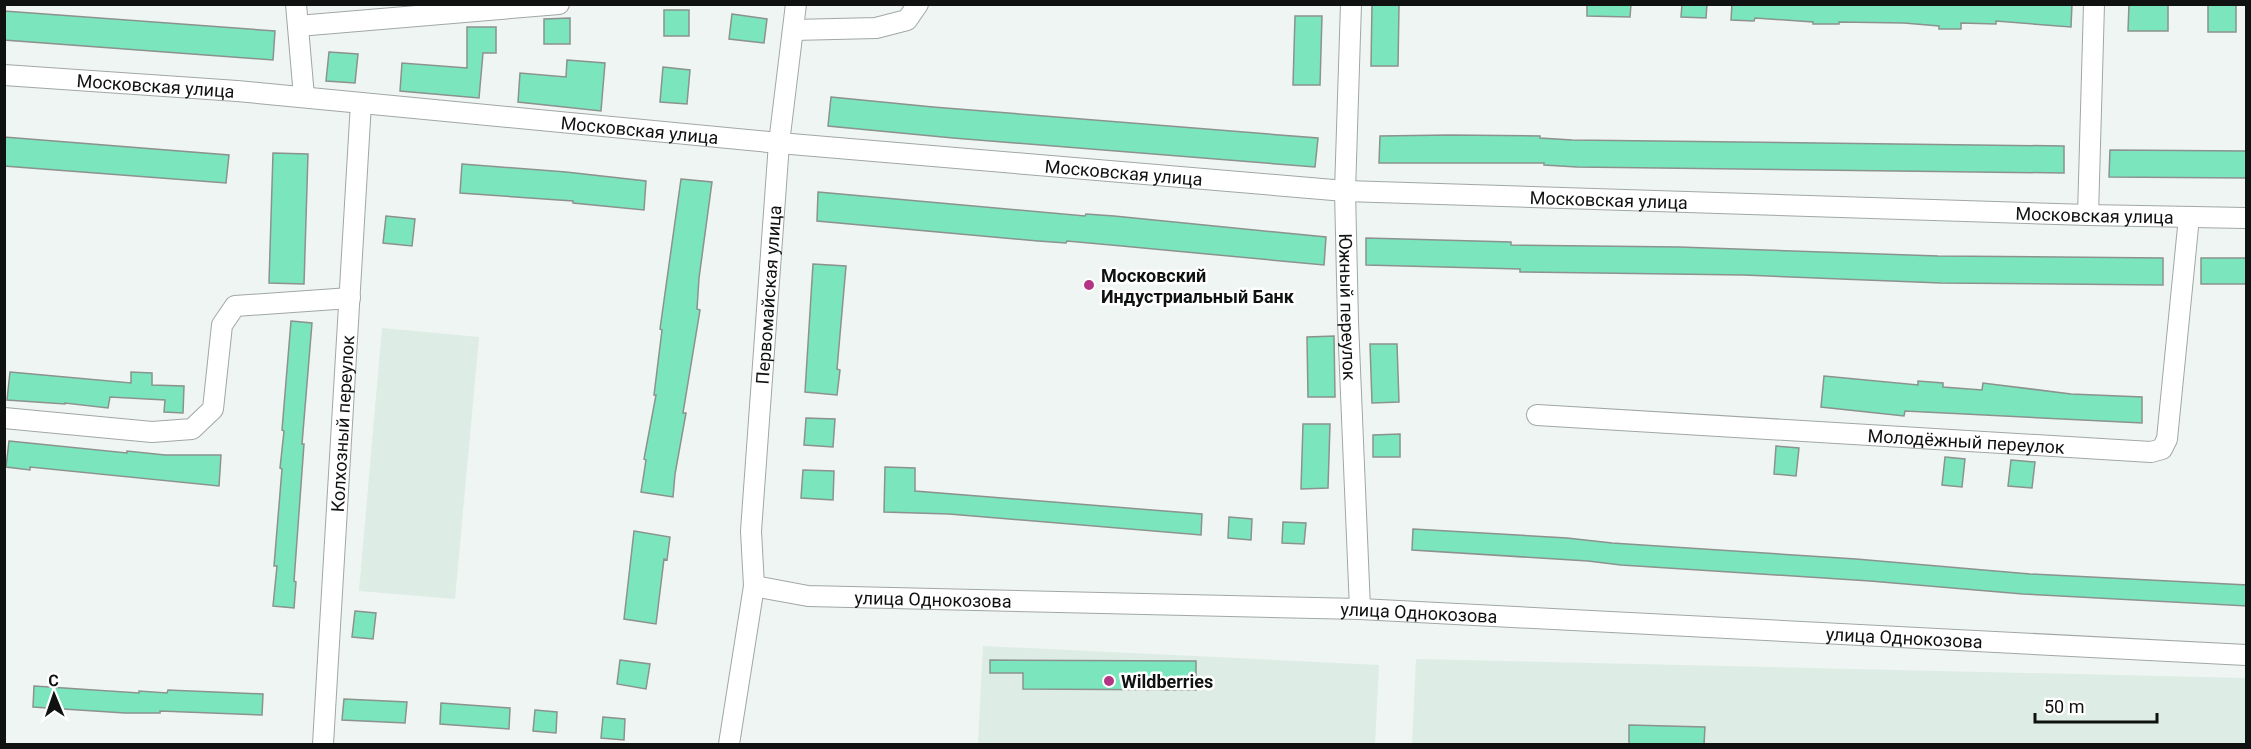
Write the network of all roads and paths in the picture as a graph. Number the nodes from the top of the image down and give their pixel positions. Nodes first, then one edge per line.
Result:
1 (296, 4) edge
2 (559, 4) edge
3 (796, 4) edge
4 (918, 4) edge
5 (1351, 4) edge
6 (2094, 4) edge
7 (298, 26) junction
8 (793, 30) junction
9 (4, 75) edge
10 (304, 97) junction
11 (362, 103) junction
12 (779, 143) junction
13 (1345, 191) junction
14 (2088, 215) junction
15 (2189, 217) junction
16 (2247, 218) edge
17 (350, 298) junction
18 (1537, 415) dead end
19 (4, 418) edge
20 (754, 586) junction
21 (1360, 609) junction
22 (2247, 655) edge
23 (323, 744) edge
24 (729, 744) edge

1 - 7 street
2 - 7 street
3 - 8 street, Первомайская улица
4 - 8 street
5 - 13 street, Южный переулок
6 - 14 street
7 - 10 street
8 - 12 street, Первомайская улица
9 - 10 street, Московская улица
10 - 11 street, Московская улица
11 - 12 street, Московская улица
11 - 17 street, Колхозный переулок
12 - 13 street, Московская улица
12 - 20 street, Первомайская улица
13 - 14 street, Московская улица
13 - 21 street, Южный переулок
14 - 15 street, Московская улица
15 - 16 street, Московская улица
15 - 18 street, Молодёжный переулок
17 - 19 street
17 - 23 street, Колхозный переулок
20 - 21 street, улица Однокозова
20 - 24 street
21 - 22 street, улица Однокозова

